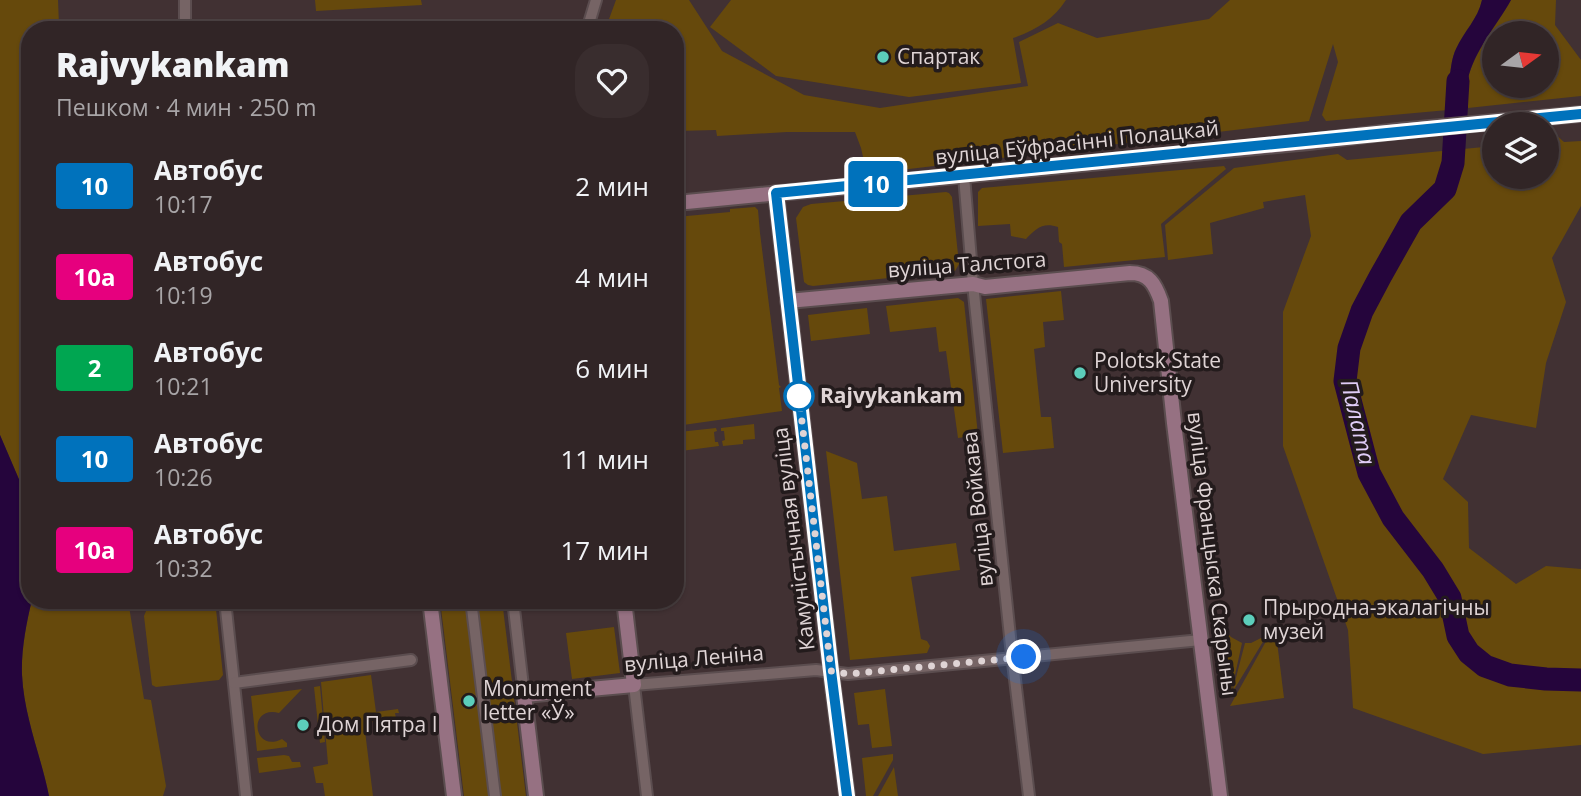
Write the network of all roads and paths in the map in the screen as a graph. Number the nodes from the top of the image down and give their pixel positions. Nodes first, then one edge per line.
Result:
1 (185, 0) edge
2 (596, 0) edge
3 (186, 21) edge
4 (590, 21) edge
5 (1581, 114) edge
6 (964, 176) junction
7 (776, 193) junction
8 (684, 202) edge
9 (1149, 277) joint
10 (973, 285) junction
11 (788, 302) junction
12 (226, 609) edge
13 (431, 609) edge
14 (472, 609) edge
15 (514, 609) edge
16 (625, 609) edge
17 (1201, 640) junction
18 (1013, 657) junction
19 (411, 660) dead end
20 (831, 671) junction
21 (234, 683) junction
22 (634, 685) junction
23 (524, 695) junction
24 (246, 796) edge
25 (454, 796) edge
26 (495, 796) edge
27 (536, 796) edge
28 (647, 796) edge
29 (847, 796) edge
30 (1030, 796) edge
31 (1220, 796) edge

1 - 3 street
2 - 4 street
5 - 6 street, вуліца Еўфрасінні Полацкай
6 - 7 street, вуліца Еўфрасінні Полацкай
6 - 10 street, вуліца Войкава
7 - 8 street, вуліца Еўфрасінні Полацкай
7 - 11 street, Камуністычная вуліца
9 - 10 street, вуліца Талстога
9 - 17 street, вуліца Францыска Скарыны
10 - 11 street, вуліца Талстога
10 - 18 street, вуліца Войкава
11 - 20 street, Камуністычная вуліца
12 - 21 street
13 - 25 street
14 - 26 street
15 - 23 street
16 - 22 street
17 - 18 street, вуліца Леніна
17 - 31 street, вуліца Францыска Скарыны
18 - 20 street, вуліца Леніна
18 - 30 street, вуліца Войкава
19 - 21 street
20 - 22 street, вуліца Леніна
20 - 29 street, Камуністычная вуліца
21 - 24 street
22 - 23 street, вуліца Леніна
22 - 28 street
23 - 27 street

